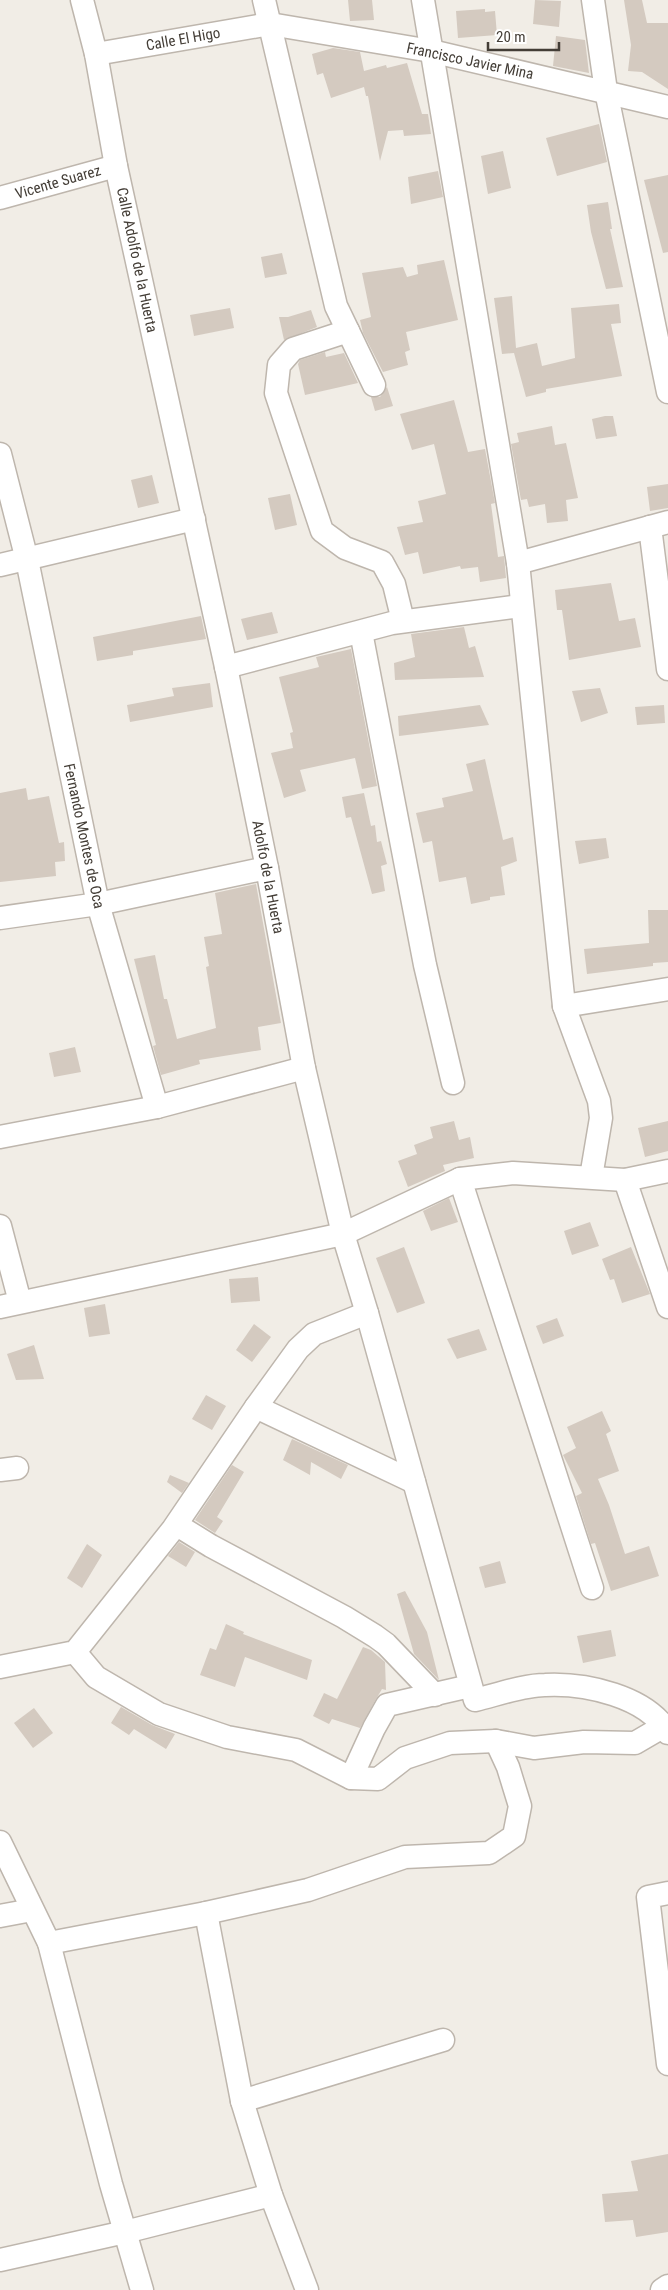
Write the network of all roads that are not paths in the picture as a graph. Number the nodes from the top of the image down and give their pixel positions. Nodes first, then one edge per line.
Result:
1 (82, 0) edge
2 (264, 0) edge
3 (423, 0) edge
4 (593, 0) edge
5 (270, 24) junction
6 (431, 51) junction
7 (96, 54) junction
8 (606, 91) junction
9 (668, 107) edge
10 (116, 166) junction
11 (0, 198) edge
12 (348, 331) junction
13 (374, 385) dead end
14 (668, 392) edge
15 (0, 454) edge
16 (194, 519) junction
17 (659, 524) edge
18 (27, 560) junction
19 (518, 563) junction
20 (0, 565) edge
21 (521, 606) junction
22 (403, 621) junction
23 (361, 632) junction
24 (226, 667) junction
25 (668, 669) edge
26 (267, 868) junction
27 (98, 904) junction
28 (0, 918) edge
29 (666, 994) edge
30 (564, 1006) junction
31 (304, 1068) junction
32 (453, 1083) dead end
33 (157, 1107) junction
34 (0, 1137) edge
35 (668, 1171) edge
36 (591, 1178) junction
37 (460, 1179) junction
38 (625, 1180) junction
39 (0, 1226) edge
40 (342, 1234) junction
41 (10, 1304) edge
42 (668, 1308) edge
43 (367, 1313) junction
44 (256, 1407) junction
45 (414, 1482) junction
46 (177, 1525) junction
47 (592, 1588) dead end
48 (75, 1652) junction
49 (0, 1667) edge
50 (470, 1686) junction
51 (435, 1695) junction
52 (666, 1730) edge
53 (496, 1741) junction
54 (351, 1778) junction
55 (0, 1842) edge
56 (668, 1893) edge
57 (32, 1910) junction
58 (206, 1913) junction
59 (0, 1916) edge
60 (49, 1943) junction
61 (443, 2040) dead end
62 (668, 2064) edge
63 (242, 2101) junction
64 (271, 2195) junction
65 (125, 2232) junction
66 (0, 2260) edge
67 (668, 2286) edge
68 (142, 2290) edge
69 (307, 2290) edge
70 (662, 2290) edge

1 - 7 street, Calle Adolfo de la Huerta
2 - 5 street
3 - 6 street
4 - 8 street
5 - 6 street, Francisco Javier Mina
5 - 7 street, Calle El Higo
5 - 12 street
6 - 8 street, Francisco Javier Mina
6 - 19 street
7 - 10 street, Calle Adolfo de la Huerta
8 - 9 street, Francisco Javier Mina
8 - 14 street
10 - 11 street, Vicente Suarez
10 - 16 street, Calle Adolfo de la Huerta
12 - 13 street
12 - 22 street
15 - 18 street, Fernando Montes de Oca
16 - 18 street
16 - 24 street, Adolfo de la Huerta
17 - 19 street
17 - 25 street
18 - 20 street
18 - 27 street, Fernando Montes de Oca
19 - 21 street
21 - 22 street
21 - 30 street
22 - 23 street
23 - 24 street
23 - 32 street
24 - 26 street, Adolfo de la Huerta
26 - 27 street
26 - 31 street, Adolfo de la Huerta
27 - 28 street
27 - 33 street, Fernando Montes de Oca
29 - 30 street
30 - 36 street
31 - 33 street
31 - 40 street, Adolfo de la Huerta
33 - 34 street
35 - 38 street
36 - 37 street
36 - 38 street
37 - 40 street
37 - 47 street
38 - 42 street
39 - 41 street
40 - 41 street
40 - 43 street, Adolfo de la Huerta
43 - 44 street
43 - 45 street, Adolfo de la Huerta
44 - 45 street
44 - 46 street
45 - 50 street, Adolfo de la Huerta
46 - 48 street
46 - 51 street
48 - 49 street
48 - 54 street
50 - 51 street
50 - 52 street
51 - 54 street
52 - 53 street
53 - 54 street
53 - 58 street
55 - 57 street
56 - 62 street
57 - 59 street
57 - 60 street
58 - 60 street
58 - 63 street
60 - 65 street
61 - 63 street
63 - 64 street
64 - 65 street
64 - 69 street
65 - 66 street
65 - 68 street
67 - 70 street

